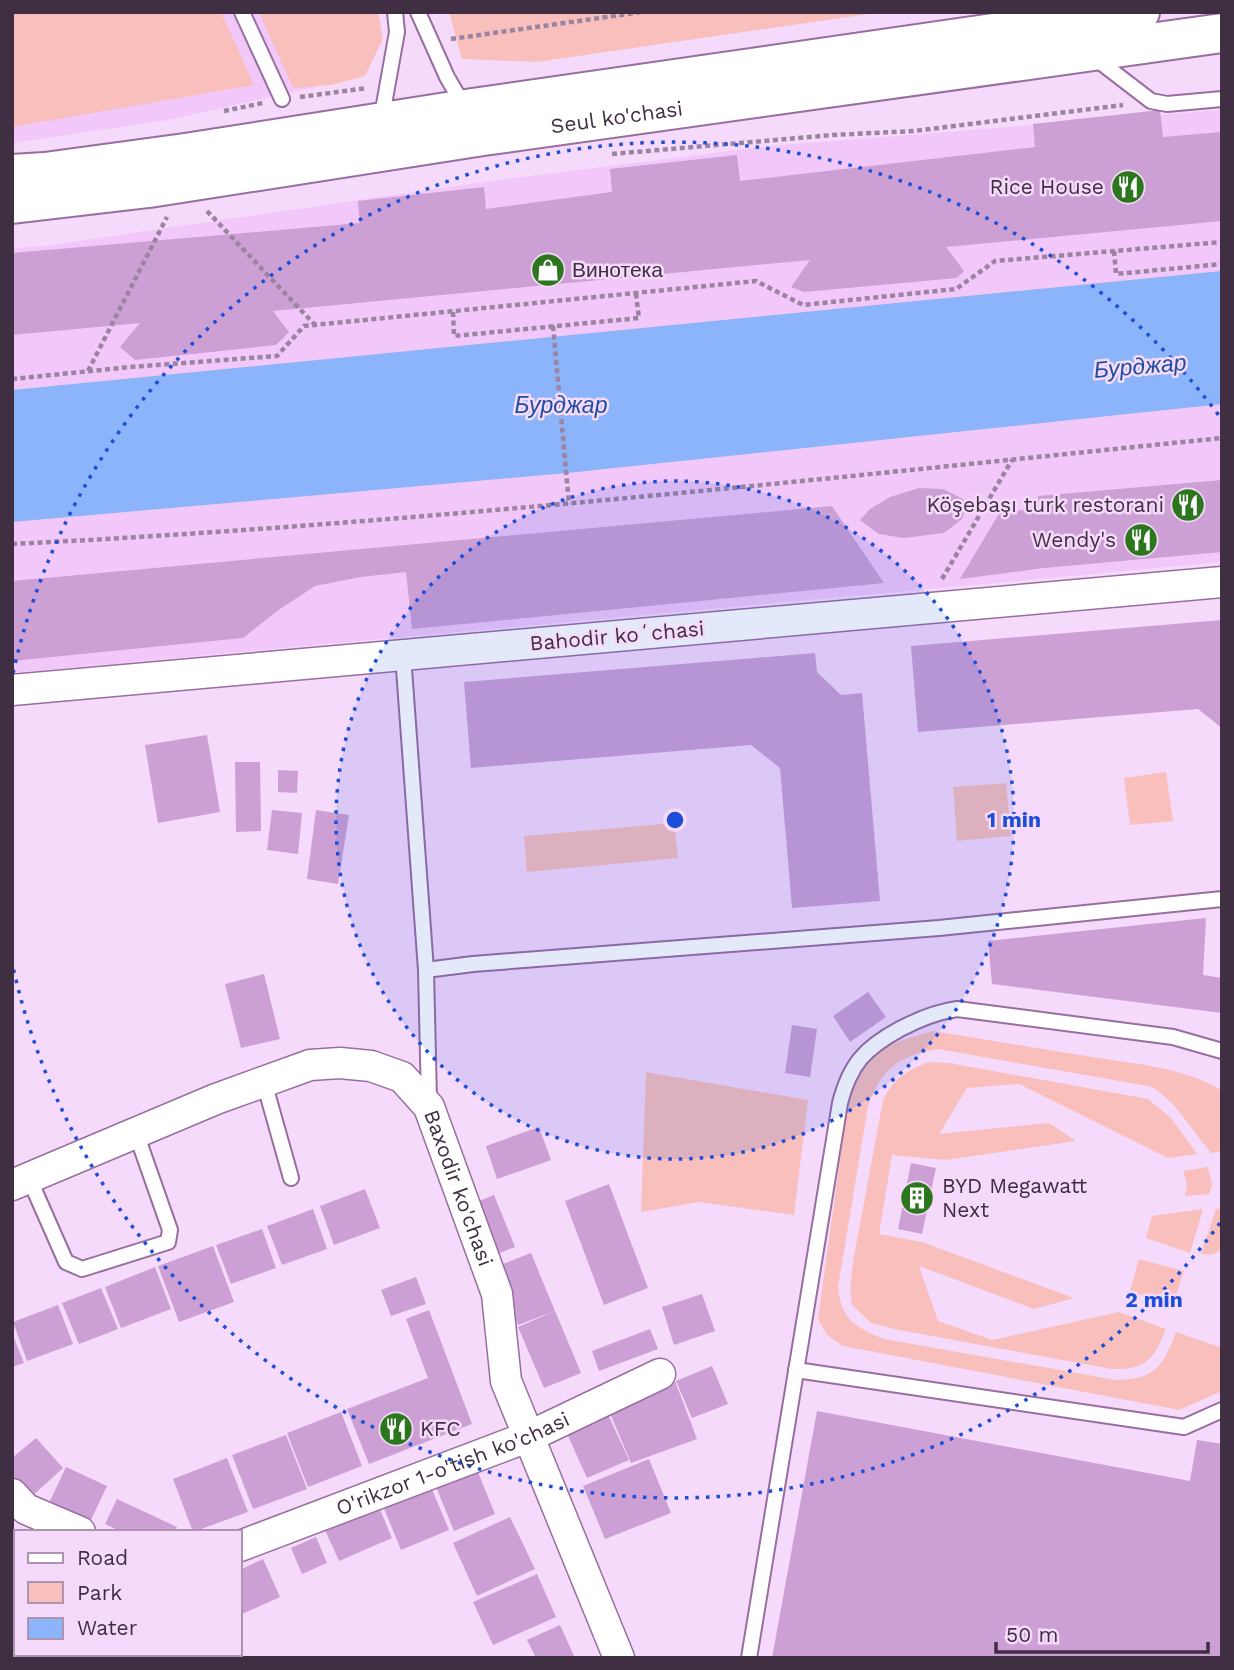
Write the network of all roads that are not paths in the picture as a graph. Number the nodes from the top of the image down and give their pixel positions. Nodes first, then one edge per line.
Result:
1 (242, 12) edge
2 (395, 12) edge
3 (418, 12) edge
4 (1140, 12) edge
5 (1222, 33) edge
6 (1088, 53) junction
7 (282, 99) dead end
8 (1222, 99) edge
9 (474, 122) junction
10 (377, 137) junction
11 (12, 174) edge
12 (12, 204) edge
13 (1222, 582) edge
14 (403, 655) junction
15 (12, 690) edge
16 (1222, 899) edge
17 (426, 970) junction
18 (1222, 1051) edge
19 (264, 1082) junction
20 (429, 1107) junction
21 (136, 1133) junction
22 (291, 1178) dead end
23 (21, 1181) edge
24 (796, 1370) junction
25 (660, 1374) dead end
26 (1222, 1410) edge
27 (530, 1436) junction
28 (12, 1494) edge
29 (75, 1530) edge
30 (242, 1545) edge
31 (618, 1658) edge
32 (748, 1658) edge

1 - 7 lane
2 - 10 lane
3 - 9 lane
4 - 9 main road, Seul ko'chasi
5 - 6 main road, Seul ko'chasi
6 - 8 lane
6 - 9 main road, Seul ko'chasi
9 - 10 main road, Seul ko'chasi
10 - 11 main road, Seul ko'chasi
10 - 12 main road, Seul ko'chasi
13 - 14 street, Bahodir koʻchasi
14 - 15 street, Bahodir koʻchasi
14 - 17 lane
16 - 17 lane
17 - 20 lane
18 - 24 lane
19 - 20 street, Baxodir ko'chasi
19 - 21 street, Baxodir ko'chasi
19 - 22 lane
20 - 27 street, Baxodir ko'chasi
21 - 23 street, Baxodir ko'chasi
21 - 23 lane
24 - 26 lane
24 - 32 lane
25 - 27 street, O'rikzor 1-o'tish ko'chasi
27 - 30 street, O'rikzor 1-o'tish ko'chasi
27 - 31 street, Baxodir ko'chasi
28 - 29 street

